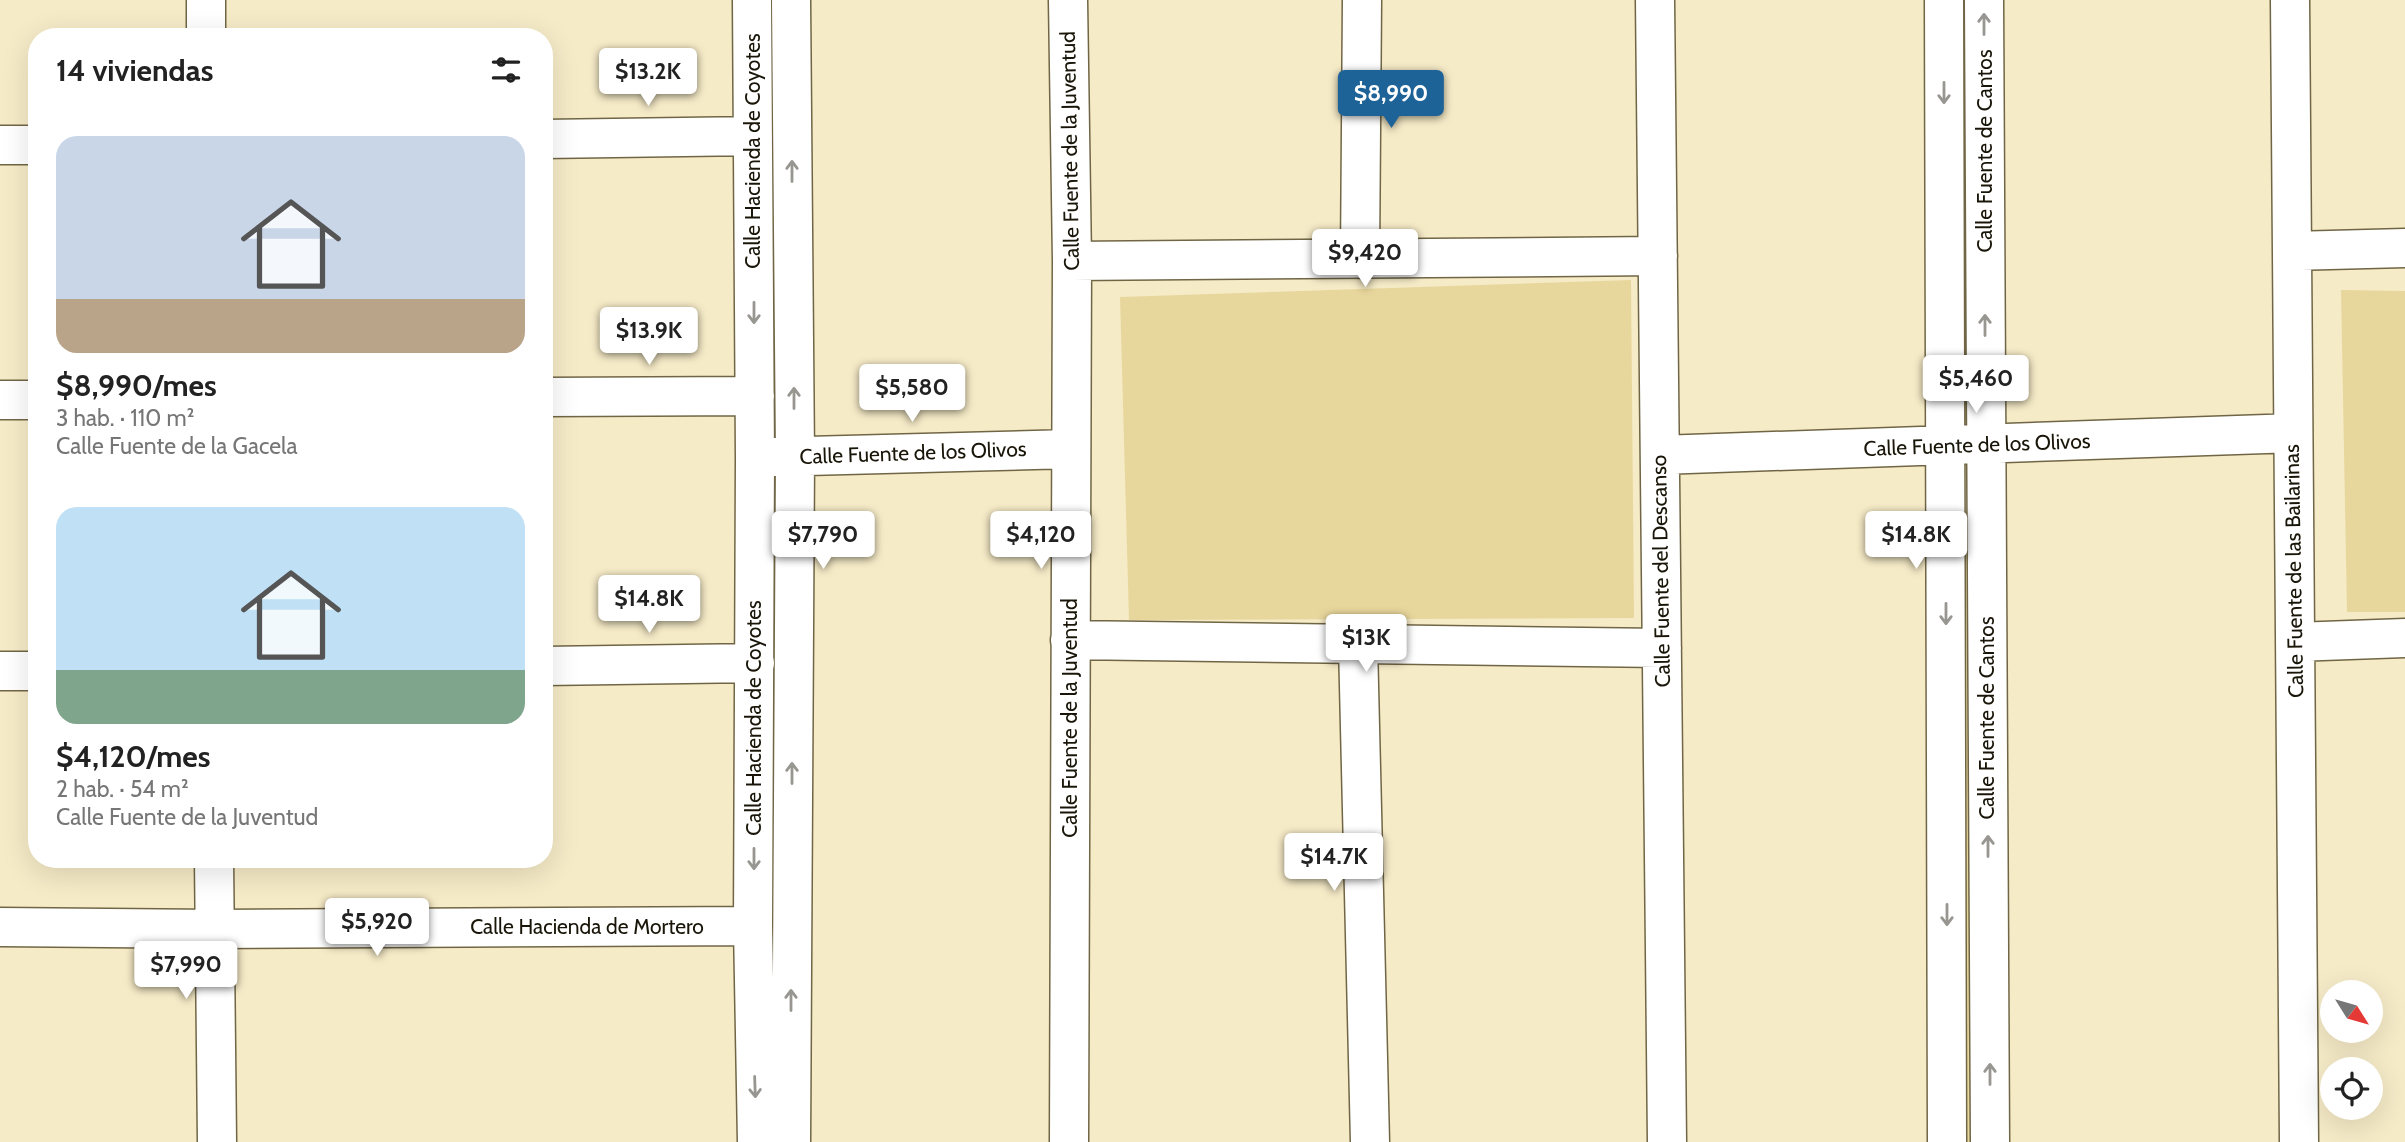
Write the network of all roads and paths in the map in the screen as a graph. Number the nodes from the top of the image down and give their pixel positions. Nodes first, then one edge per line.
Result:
1 (206, 0) edge
2 (752, 0) edge
3 (791, 0) edge
4 (1068, 0) edge
5 (1362, 0) edge
6 (1655, 0) edge
7 (1944, 0) edge
8 (1984, 0) edge
9 (2290, 0) edge
10 (206, 28) edge
11 (753, 136) junction
12 (553, 139) edge
13 (0, 145) edge
14 (28, 145) edge
15 (2405, 248) edge
16 (2292, 251) junction
17 (1658, 257) junction
18 (1360, 259) junction
19 (1072, 261) junction
20 (755, 396) junction
21 (553, 397) edge
22 (0, 400) edge
23 (28, 400) edge
24 (2293, 433) junction
25 (1985, 444) junction
26 (1946, 446) junction
27 (1071, 449) junction
28 (1660, 455) junction
29 (794, 457) junction
30 (755, 458) junction
31 (2405, 638) edge
32 (1070, 640) junction
33 (2295, 642) junction
34 (1358, 644) junction
35 (1661, 648) junction
36 (755, 663) junction
37 (553, 666) edge
38 (0, 671) edge
39 (28, 671) edge
40 (214, 868) edge
41 (753, 926) junction
42 (0, 927) edge
43 (215, 929) junction
44 (218, 1142) edge
45 (757, 1142) edge
46 (791, 1142) edge
47 (1069, 1142) edge
48 (1370, 1142) edge
49 (1667, 1142) edge
50 (1947, 1142) edge
51 (1990, 1142) edge
52 (2299, 1142) edge

1 - 10 street
2 - 11 street, Calle Hacienda de Coyotes
29 -> 3 street, Calle Hacienda de Coyotes
4 - 19 street, Calle Fuente de la Juventud
5 - 18 street
6 - 17 street, Calle Fuente del Descanso
7 -> 26 street, Calle Fuente de Cantos
25 -> 8 street, Calle Fuente de Cantos
9 - 16 street, Calle Fuente de las Bailarinas
11 - 12 street
11 -> 20 street, Calle Hacienda de Coyotes
13 - 14 street
15 - 16 street
16 - 24 street, Calle Fuente de las Bailarinas
17 - 18 street
17 - 28 street, Calle Fuente del Descanso
18 - 19 street
19 - 27 street, Calle Fuente de la Juventud
20 - 21 street
20 - 30 street, Calle Hacienda de Coyotes
22 - 23 street
24 - 25 street, Calle Fuente de los Olivos
24 - 33 street, Calle Fuente de las Bailarinas
25 - 26 street, Calle Fuente de los Olivos
51 -> 25 street, Calle Fuente de Cantos
26 - 28 street, Calle Fuente de los Olivos
26 -> 50 street, Calle Fuente de Cantos
27 - 29 street, Calle Fuente de los Olivos
27 - 32 street, Calle Fuente de la Juventud
28 - 35 street, Calle Fuente del Descanso
29 - 30 street, Calle Fuente de los Olivos
46 -> 29 street, Calle Hacienda de Coyotes
30 - 36 street, Calle Hacienda de Coyotes
31 - 33 street
32 - 34 street
32 - 47 street, Calle Fuente de la Juventud
33 - 52 street, Calle Fuente de las Bailarinas
34 - 35 street
34 - 48 street
35 - 49 street, Calle Fuente del Descanso
36 - 37 street
36 -> 41 street, Calle Hacienda de Coyotes
38 - 39 street
40 - 43 street
41 - 43 street, Calle Hacienda de Mortero
41 -> 45 street, Calle Hacienda de Coyotes
42 - 43 street, Calle Hacienda de Mortero
43 - 44 street

